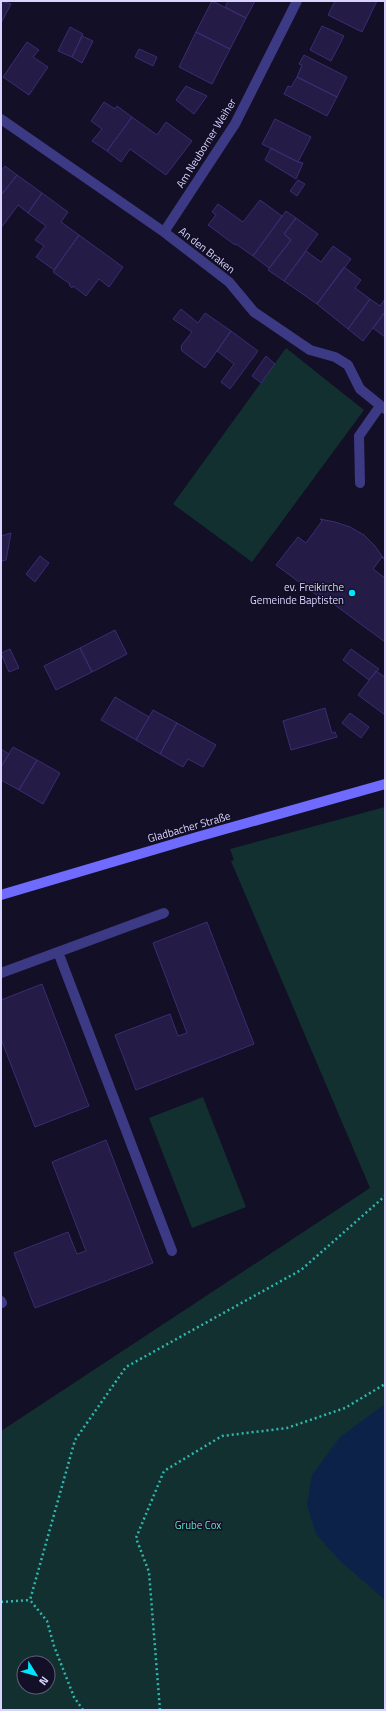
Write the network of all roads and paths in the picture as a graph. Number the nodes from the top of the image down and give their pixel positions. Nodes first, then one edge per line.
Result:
1 (297, 1) edge
2 (1, 119) edge
3 (164, 232) junction
4 (382, 407) edge
5 (360, 483) dead end
6 (385, 784) edge
7 (1, 895) edge
8 (164, 913) dead end
9 (58, 952) junction
10 (1, 973) edge
11 (385, 1196) edge
12 (172, 1251) dead end
13 (385, 1384) edge
14 (30, 1600) junction
15 (1, 1602) edge
16 (83, 1710) edge
17 (160, 1710) edge

1 - 3 street, Am Neuborner Weiher
2 - 3 street, An den Braken
3 - 4 street, An den Braken
4 - 5 street
6 - 7 main road, Gladbacher Straße
8 - 9 street
9 - 10 street
9 - 12 street
11 - 14 path
13 - 17 path
14 - 15 path
14 - 16 path

